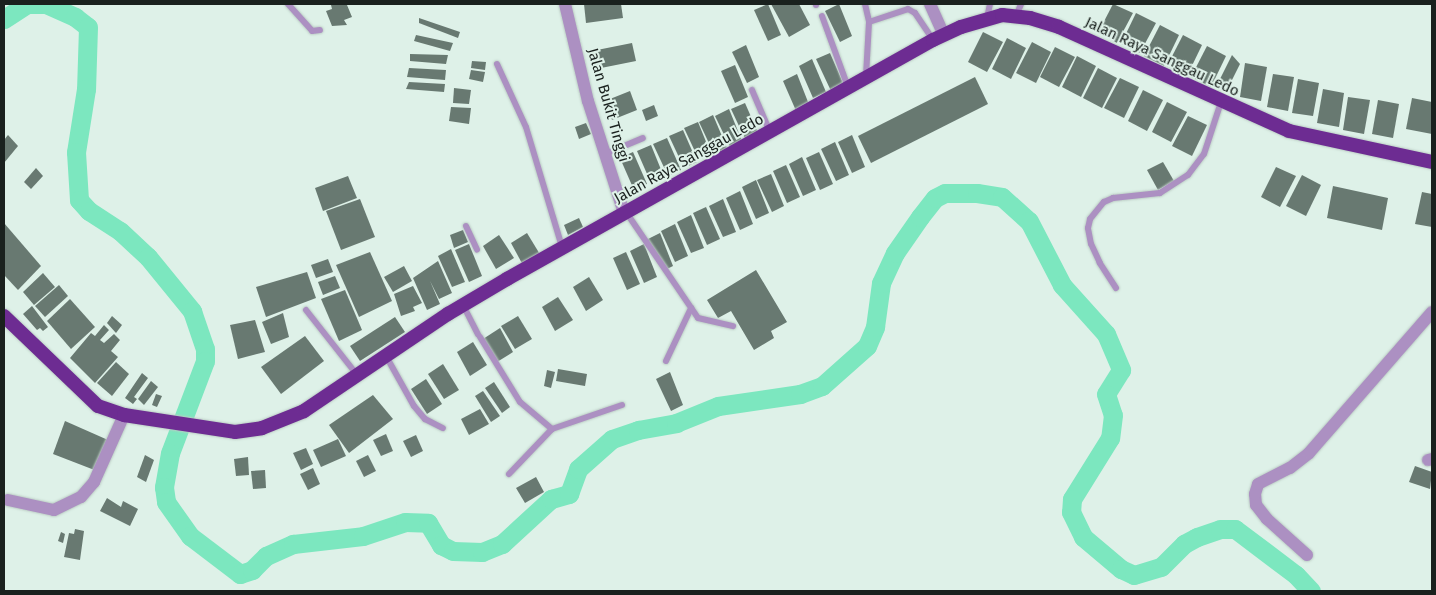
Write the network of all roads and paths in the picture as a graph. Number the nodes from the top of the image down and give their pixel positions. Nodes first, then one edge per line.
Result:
1 (288, 4) edge
2 (565, 4) edge
3 (865, 4) edge
4 (930, 4) edge
5 (990, 4) edge
6 (1018, 10) edge
7 (822, 16) dead end
8 (986, 18) junction
9 (869, 22) junction
10 (320, 30) dead end
11 (938, 37) junction
12 (497, 64) dead end
13 (866, 78) junction
14 (848, 88) junction
15 (752, 90) dead end
16 (1221, 102) junction
17 (770, 133) junction
18 (643, 138) dead end
19 (605, 154) junction
20 (1432, 162) edge
21 (625, 213) junction
22 (466, 226) dead end
23 (562, 248) junction
24 (476, 250) dead end
25 (1116, 288) dead end
26 (463, 305) junction
27 (691, 308) junction
28 (306, 310) dead end
29 (4, 316) edge
30 (1430, 320) edge
31 (733, 326) dead end
32 (386, 356) junction
33 (666, 361) dead end
34 (358, 376) junction
35 (622, 405) dead end
36 (124, 415) junction
37 (443, 428) dead end
38 (552, 429) junction
39 (509, 474) dead end
40 (8, 500) dead end
41 (1307, 555) dead end

1 - 10 lane
2 - 19 street, Jalan Bukit Tinggi
3 - 9 lane
4 - 11 street
5 - 8 lane
6 - 8 highway, Jalan Raya Sanggau Ledo
6 - 16 highway, Jalan Raya Sanggau Ledo
7 - 14 lane
8 - 11 highway, Jalan Raya Sanggau Ledo
9 - 11 lane
9 - 13 lane
11 - 13 highway, Jalan Raya Sanggau Ledo
12 - 23 lane
13 - 14 highway, Jalan Raya Sanggau Ledo
14 - 17 highway, Jalan Raya Sanggau Ledo
15 - 17 lane
16 - 20 highway, Jalan Raya Sanggau Ledo
16 - 25 lane
17 - 21 highway, Jalan Raya Sanggau Ledo
18 - 19 lane
19 - 21 street, Jalan Bukit Tinggi
21 - 23 highway, Jalan Raya Sanggau Ledo
21 - 27 lane
22 - 24 lane
23 - 26 highway, Jalan Raya Sanggau Ledo
26 - 32 highway, Jalan Raya Sanggau Ledo
26 - 38 lane
27 - 31 lane
27 - 33 lane
28 - 34 lane
29 - 36 highway, Jalan Raya Sanggau Ledo
30 - 41 street
32 - 34 highway, Jalan Raya Sanggau Ledo
32 - 37 lane
34 - 36 highway, Jalan Raya Sanggau Ledo
35 - 38 lane
36 - 40 street
38 - 39 lane

